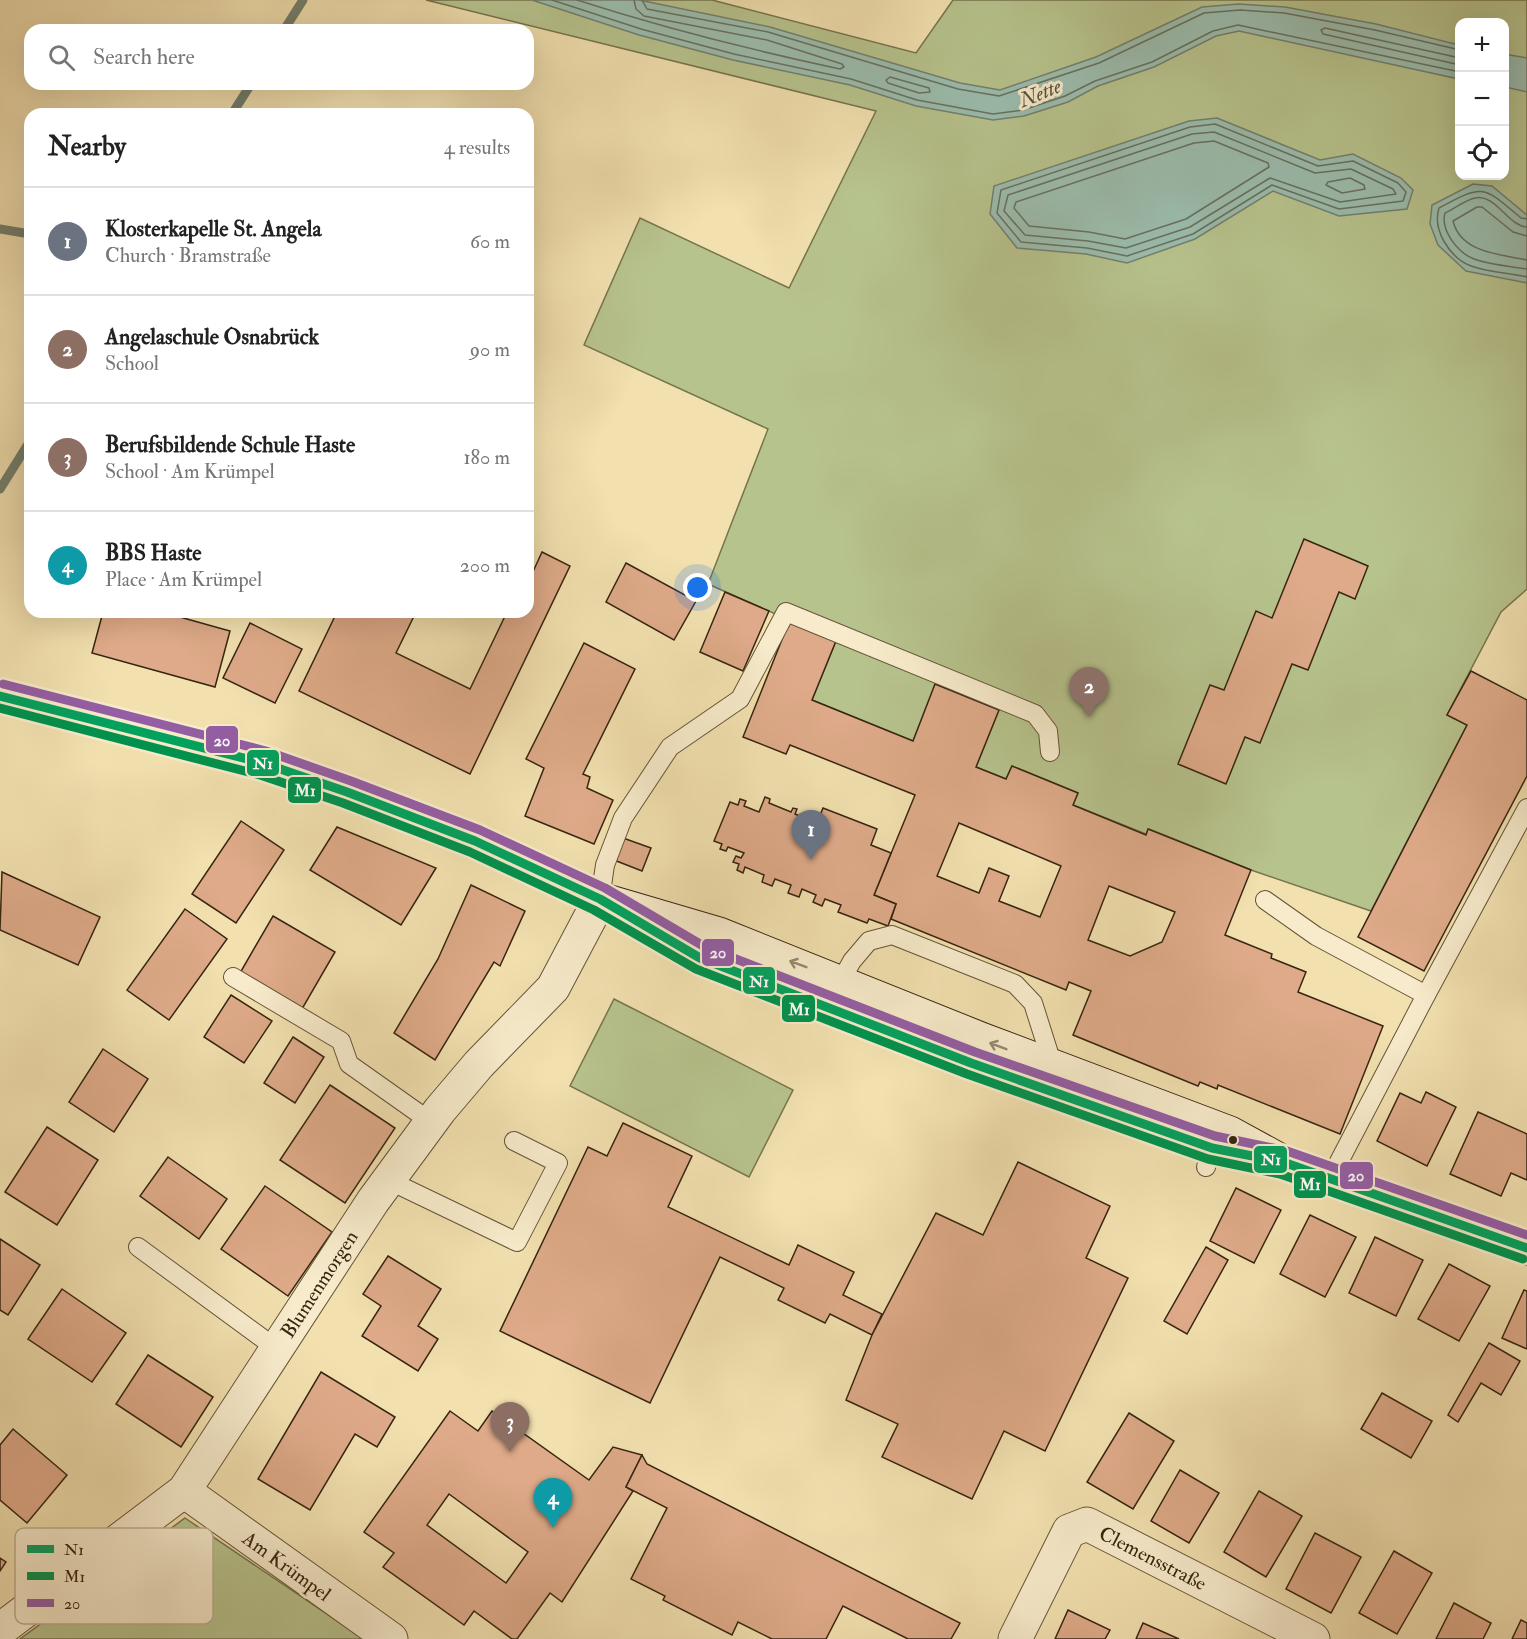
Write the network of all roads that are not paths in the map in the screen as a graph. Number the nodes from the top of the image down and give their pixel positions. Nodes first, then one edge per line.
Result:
1 (0, 696) edge
2 (1050, 753) dead end
3 (1527, 808) edge
4 (600, 899) junction
5 (1265, 900) dead end
6 (233, 976) dead end
7 (835, 994) junction
8 (1426, 995) junction
9 (1053, 1066) junction
10 (431, 1122) junction
11 (514, 1141) dead end
12 (1212, 1148) junction
13 (1330, 1179) junction
14 (388, 1180) junction
15 (138, 1247) dead end
16 (1527, 1248) edge
17 (277, 1349) junction
18 (184, 1491) junction
19 (135, 1528) edge
20 (15, 1619) edge
21 (0, 1630) edge
22 (392, 1639) edge
23 (1015, 1639) edge
24 (1313, 1639) edge

1 - 4 street
2 - 4 lane
3 - 8 lane
4 - 7 street
4 - 10 street, Blumenmorgen
5 - 8 lane
6 - 10 lane
9 -> 7 street
7 - 9 lane
7 - 12 street
8 - 13 lane
9 - 12 street
10 - 14 street, Blumenmorgen
11 - 14 lane
12 - 13 street
13 - 16 street
14 - 17 street, Blumenmorgen
15 - 17 lane
17 - 18 street, Blumenmorgen
18 - 19 street, Blumenmorgen
18 - 22 street, Am Krümpel
20 - 21 street, Blumenmorgen
23 - 24 street, Clemensstraße

